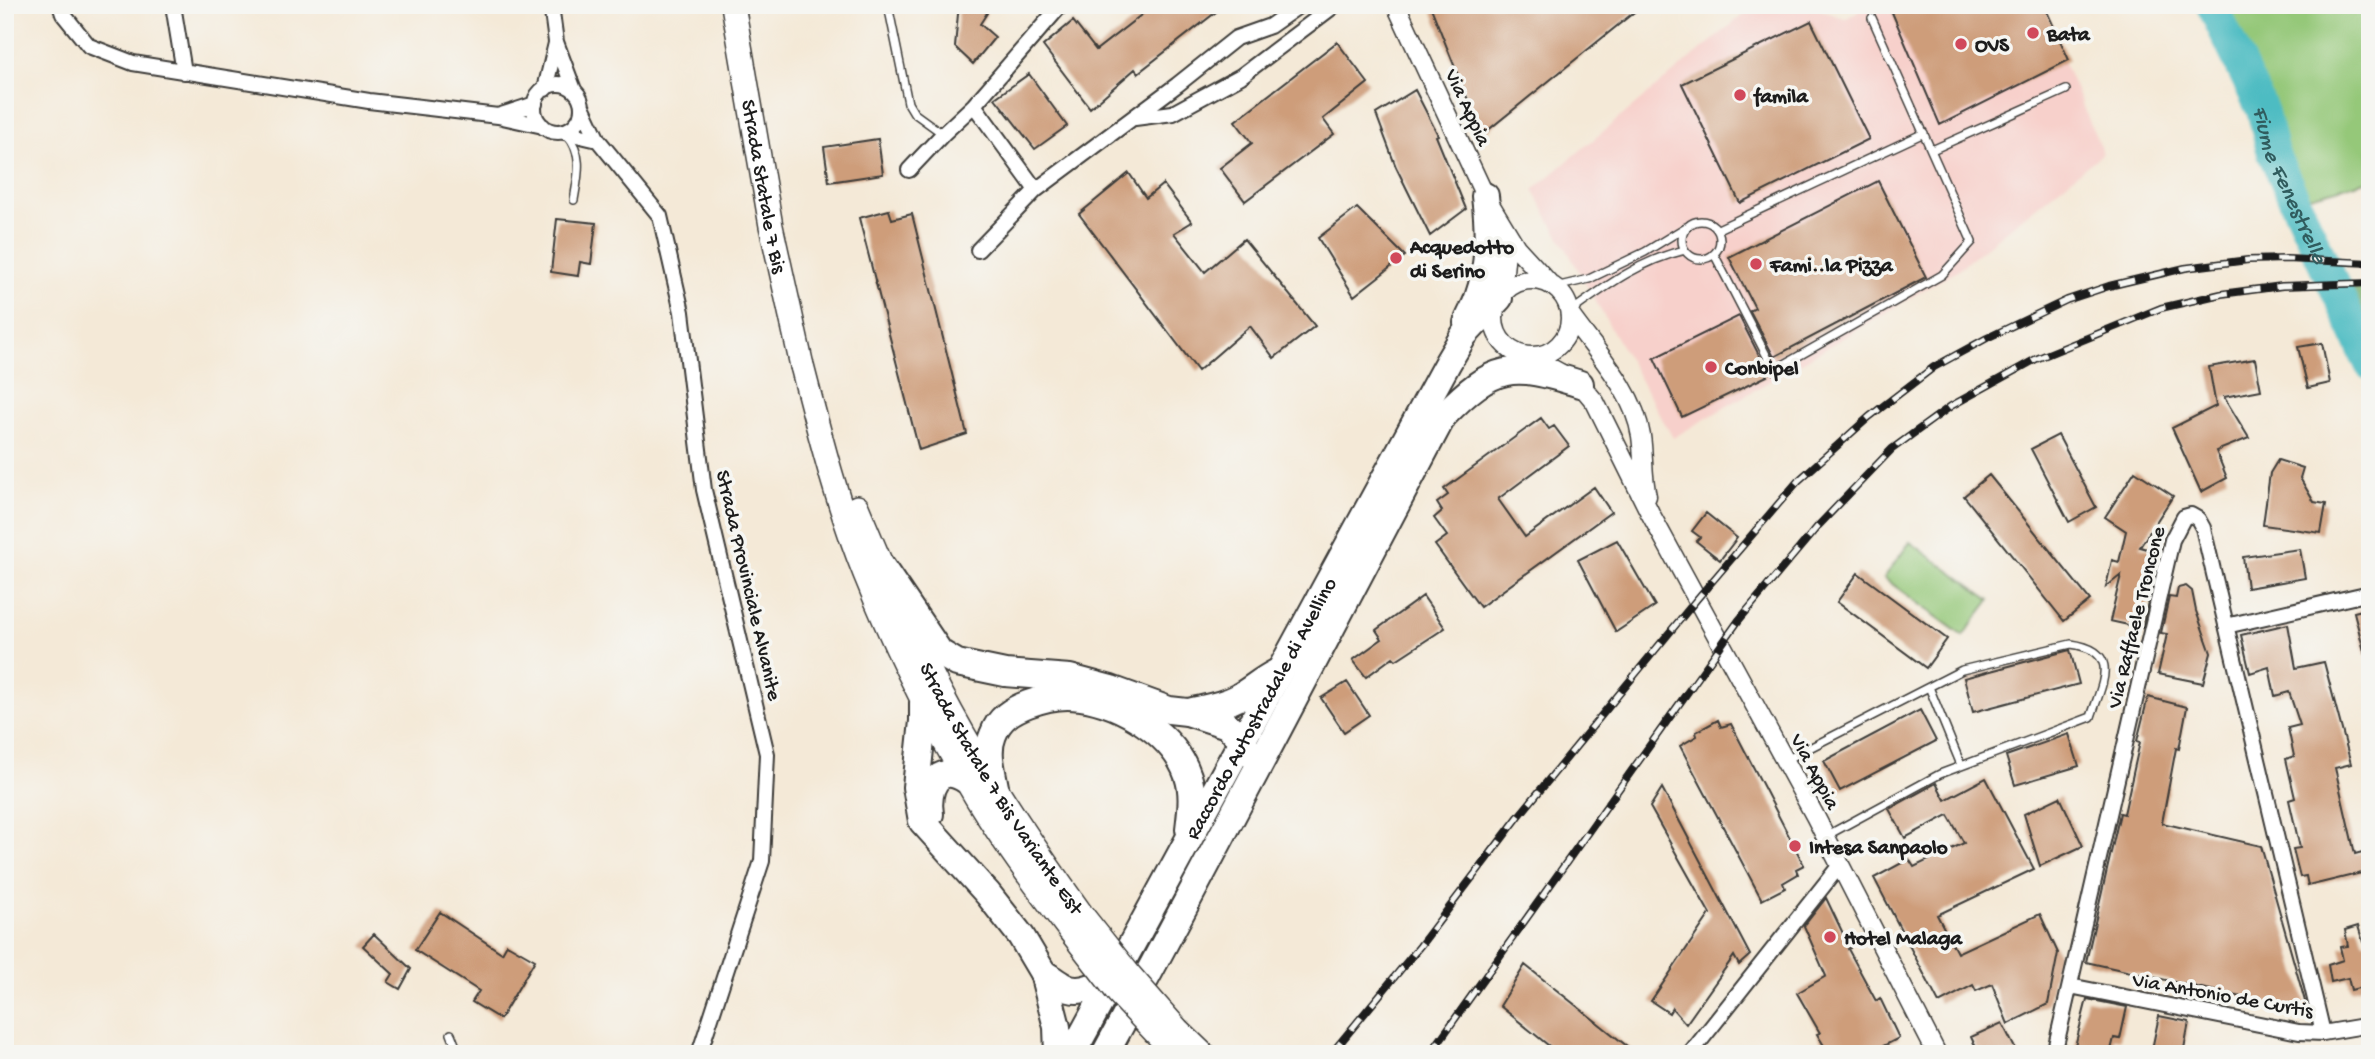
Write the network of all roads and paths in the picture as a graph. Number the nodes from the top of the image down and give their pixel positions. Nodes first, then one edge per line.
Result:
1 (60, 5) edge
2 (173, 5) edge
3 (551, 5) edge
4 (733, 5) edge
5 (888, 5) edge
6 (1060, 5) edge
7 (1300, 5) edge
8 (1335, 5) edge
9 (1396, 5) edge
10 (1872, 18) dead end
11 (1268, 28) junction
12 (556, 41) junction
13 (1284, 45) junction
14 (184, 72) junction
15 (545, 89) junction
16 (574, 90) junction
17 (2066, 90) dead end
18 (535, 104) junction
19 (974, 105) junction
20 (582, 106) junction
21 (498, 116) junction
22 (1130, 118) junction
23 (543, 126) junction
24 (564, 132) junction
25 (1924, 133) junction
26 (943, 134) junction
27 (598, 140) junction
28 (1931, 150) junction
29 (909, 170) dead end
30 (1036, 190) junction
31 (1485, 195) junction
32 (574, 200) dead end
33 (1503, 226) junction
34 (1686, 227) junction
35 (1718, 229) junction
36 (978, 250) dead end
37 (1685, 250) junction
38 (1714, 254) junction
39 (1552, 285) junction
40 (1500, 296) junction
41 (1570, 314) junction
42 (1464, 335) junction
43 (1526, 355) junction
44 (1580, 384) junction
45 (1443, 416) junction
46 (1650, 513) junction
47 (873, 569) junction
48 (2370, 593) edge
49 (2226, 626) junction
50 (1281, 671) junction
51 (1929, 687) junction
52 (923, 704) junction
53 (1187, 712) junction
54 (1242, 740) junction
55 (1784, 761) junction
56 (1961, 765) junction
57 (966, 780) junction
58 (995, 787) junction
59 (936, 836) junction
60 (1825, 836) junction
61 (1186, 846) junction
62 (1840, 865) junction
63 (1076, 924) junction
64 (1167, 939) junction
65 (1116, 973) junction
66 (1043, 974) junction
67 (2070, 986) junction
68 (2370, 1026) edge
69 (2323, 1033) junction
70 (451, 1034) dead end
71 (1172, 1046) edge
72 (1930, 1051) edge
73 (459, 1054) edge
74 (699, 1054) edge
75 (1058, 1054) edge
76 (1072, 1054) edge
77 (1105, 1054) edge
78 (1203, 1054) edge
79 (1690, 1054) edge
80 (2054, 1054) edge

1 - 14 street
2 - 14 street
3 - 12 street
4 - 47 main road, Strada Statale 7 Bis
5 - 26 lane
6 - 19 street
7 - 11 street
8 - 13 street
9 - 31 street, Via Appia
10 - 25 lane
11 - 13 street
11 - 22 street
12 - 15 street
12 - 16 street
13 - 22 street
14 - 21 street
15 - 16 street
15 - 18 street
16 - 20 street
17 - 28 lane
18 - 21 street
18 - 23 street
19 - 26 street
19 - 30 street
20 - 24 street
20 - 27 street, Strada Provinciale Alvanite
21 - 23 street
22 - 30 street
23 - 24 street
24 - 27 street
24 - 32 lane
25 - 28 lane
25 - 35 lane
26 - 29 street
27 - 74 street, Strada Provinciale Alvanite
28 - 38 lane
30 - 36 street
31 - 33 street, Via Appia
31 - 42 highway
33 - 39 street, Via Appia
33 - 40 street, Via Appia
34 - 35 lane
34 - 37 lane
34 - 39 lane
35 - 38 lane
37 - 38 lane
37 - 41 lane
39 - 40 street
39 - 41 street, Via Appia
40 - 42 highway
40 - 43 street, Via Appia
41 - 43 street
41 - 46 street, Via Appia
42 - 50 highway, Raccordo Autostradale di Avellino
43 - 44 street, Via Appia
43 - 45 highway, Raccordo Autostradale di Avellino
44 - 45 highway
44 - 46 street, Via Appia
45 - 64 highway, Raccordo Autostradale di Avellino
46 - 55 street, Via Appia
47 - 52 main road, Strada Statale 7 Bis Variante Est
47 - 53 highway
47 - 58 main road, Strada Statale 7 Bis Variante Est
48 - 49 street
49 - 67 street, Via Raffaele Troncone
49 - 69 street, Via Raffaele Troncone
50 - 53 highway
50 - 54 highway, Raccordo Autostradale di Avellino
51 - 55 lane
51 - 56 lane
51 - 56 lane
52 - 57 main road, Strada Statale 7 Bis Variante Est
52 - 59 highway
53 - 54 highway
54 - 61 highway, Raccordo Autostradale di Avellino
54 - 64 highway
55 - 60 street, Via Appia
56 - 60 lane
57 - 59 highway
57 - 63 main road, Strada Statale 7 Bis Variante Est
58 - 61 highway
58 - 63 main road, Strada Statale 7 Bis Variante Est
59 - 66 highway
60 - 62 street, Via Appia
61 - 65 highway, Raccordo Autostradale di Avellino
62 - 72 street, Via Appia
62 - 79 street
63 - 71 main road, Strada Statale 7 Bis Variante Est, bridge
64 - 77 highway, Raccordo Autostradale di Avellino
65 - 66 highway
65 - 76 highway, Raccordo Autostradale di Avellino
66 - 75 highway
67 - 69 street, Via Antonio de Curtis
67 - 80 street, Via Raffaele Troncone
68 - 69 street, Via Antonio de Curtis
70 - 73 lane
71 - 78 main road, Strada Statale 7 Bis Variante Est

